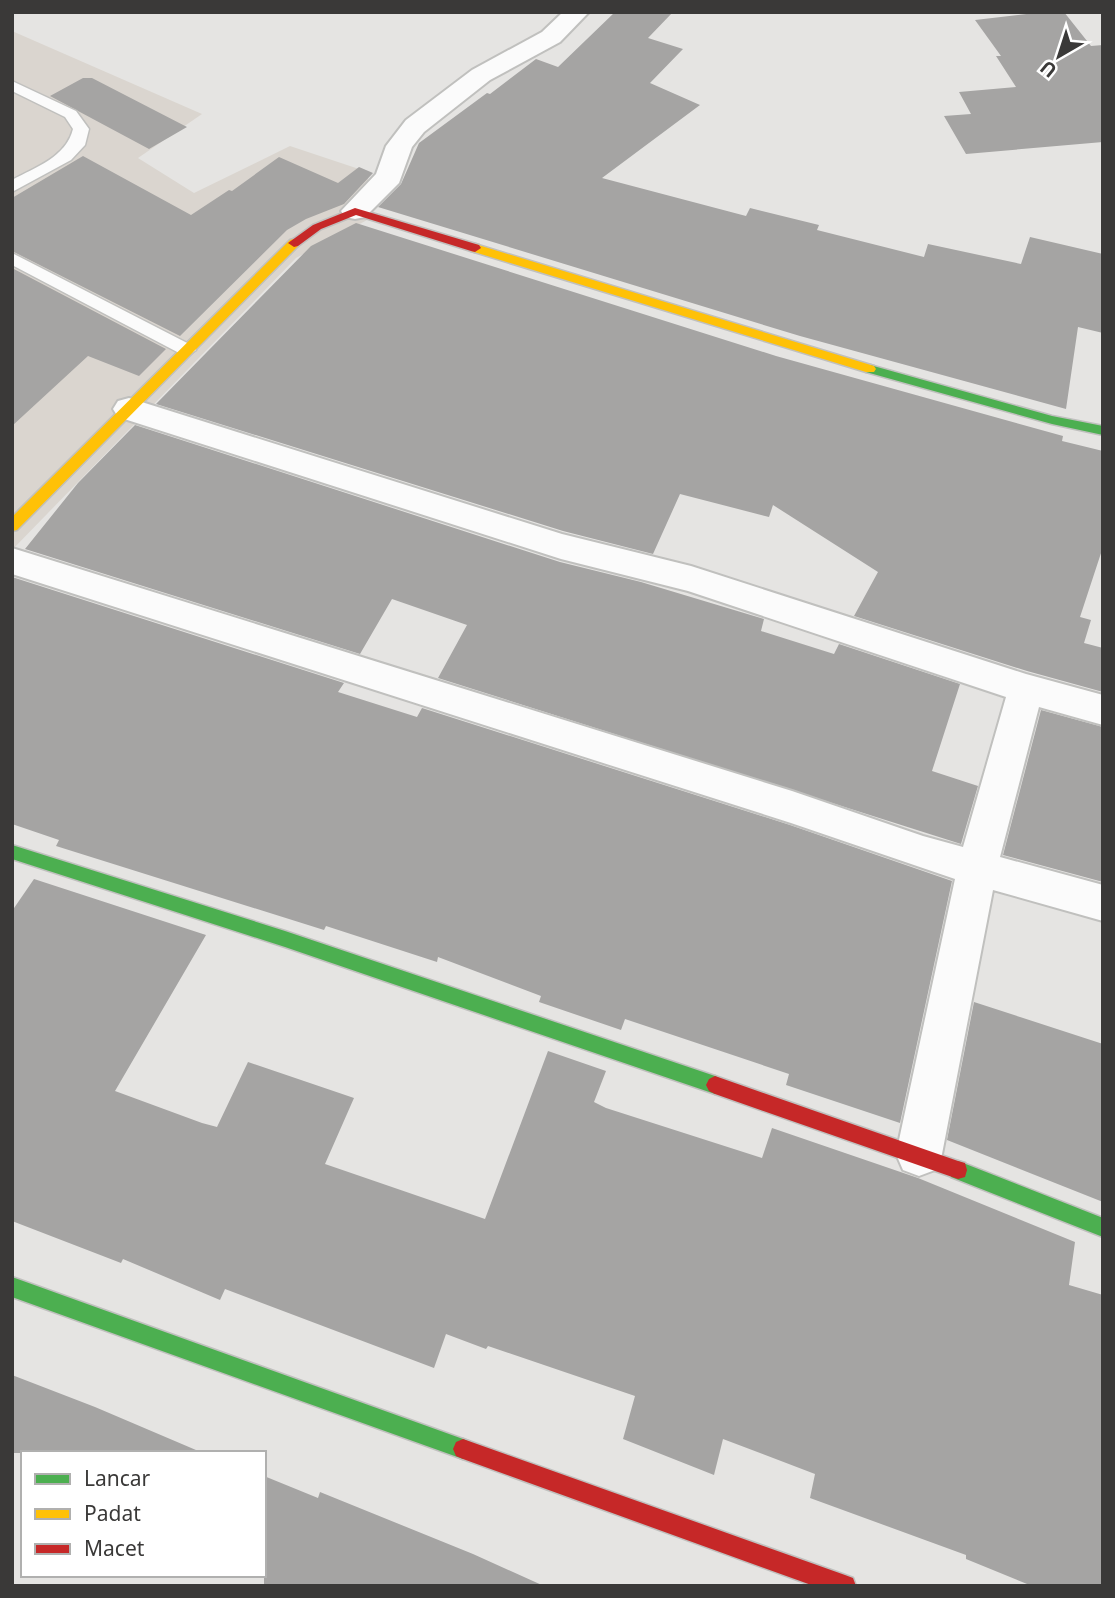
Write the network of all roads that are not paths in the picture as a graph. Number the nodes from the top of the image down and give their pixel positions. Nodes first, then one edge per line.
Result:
1 (577, 12) edge
2 (12, 85) edge
3 (12, 187) edge
4 (355, 211) junction
5 (12, 258) edge
6 (187, 350) junction
7 (129, 409) junction
8 (1103, 431) edge
9 (12, 526) edge
10 (12, 561) edge
11 (1026, 690) junction
12 (1103, 710) edge
13 (12, 852) edge
14 (977, 868) junction
15 (1103, 903) edge
16 (919, 1154) junction
17 (1103, 1228) edge
18 (12, 1287) edge
19 (845, 1586) edge

1 - 4 street
2 - 3 lane
4 - 6 street
4 - 8 street
5 - 6 lane
6 - 7 street
7 - 9 street
7 - 11 street
10 - 14 street
11 - 12 street
11 - 14 street
13 - 16 street
14 - 15 street
14 - 16 street
16 - 17 street
18 - 19 street

